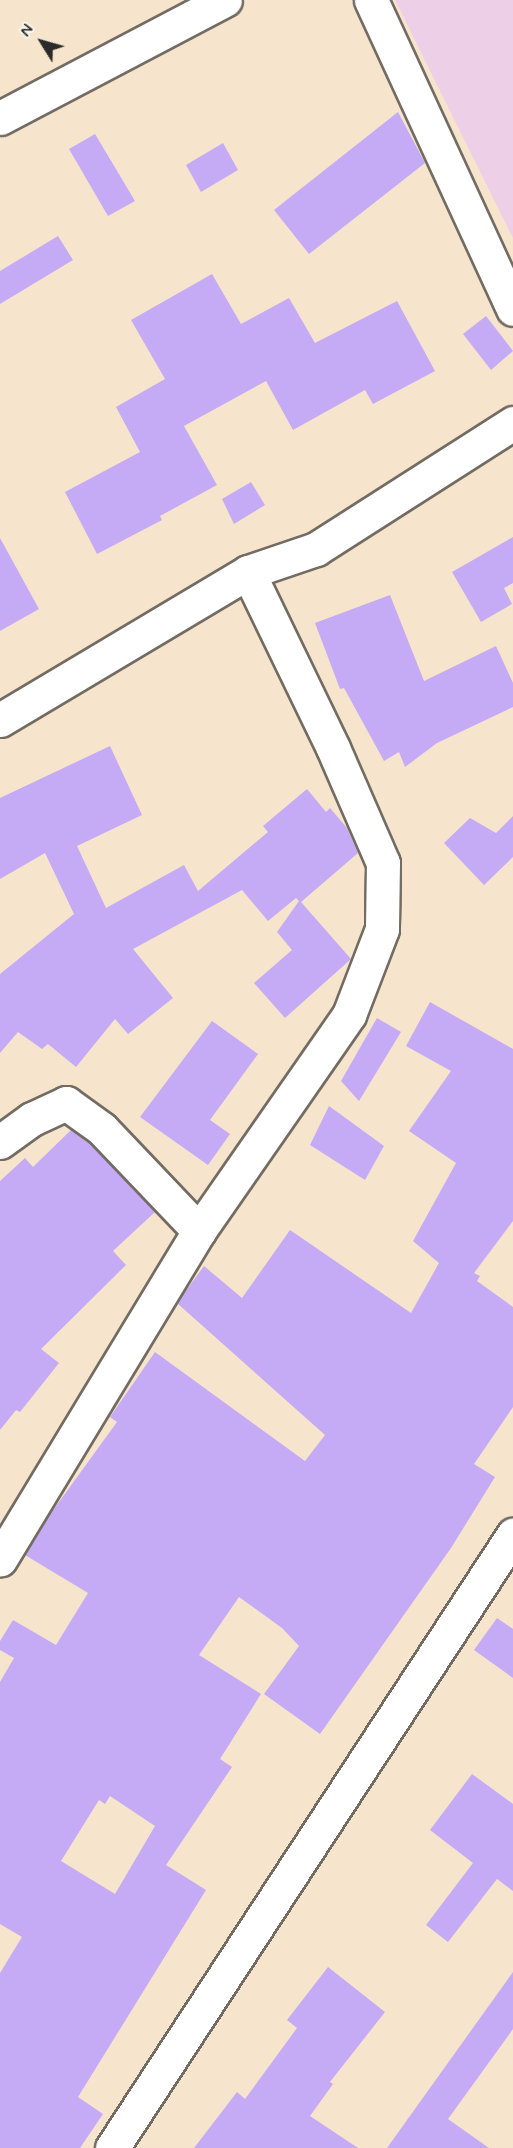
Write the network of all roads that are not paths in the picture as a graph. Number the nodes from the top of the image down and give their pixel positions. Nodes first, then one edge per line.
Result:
1 (225, 0) edge
2 (371, 0) edge
3 (0, 118) edge
4 (513, 309) edge
5 (513, 423) edge
6 (248, 572) junction
7 (0, 720) edge
8 (0, 1142) edge
9 (199, 1231) junction
10 (513, 1535) edge
11 (0, 1559) edge
12 (112, 2148) edge

1 - 3 main road
2 - 4 main road
5 - 6 main road
6 - 7 main road
6 - 9 main road
8 - 9 main road
9 - 11 main road
10 - 12 main road

